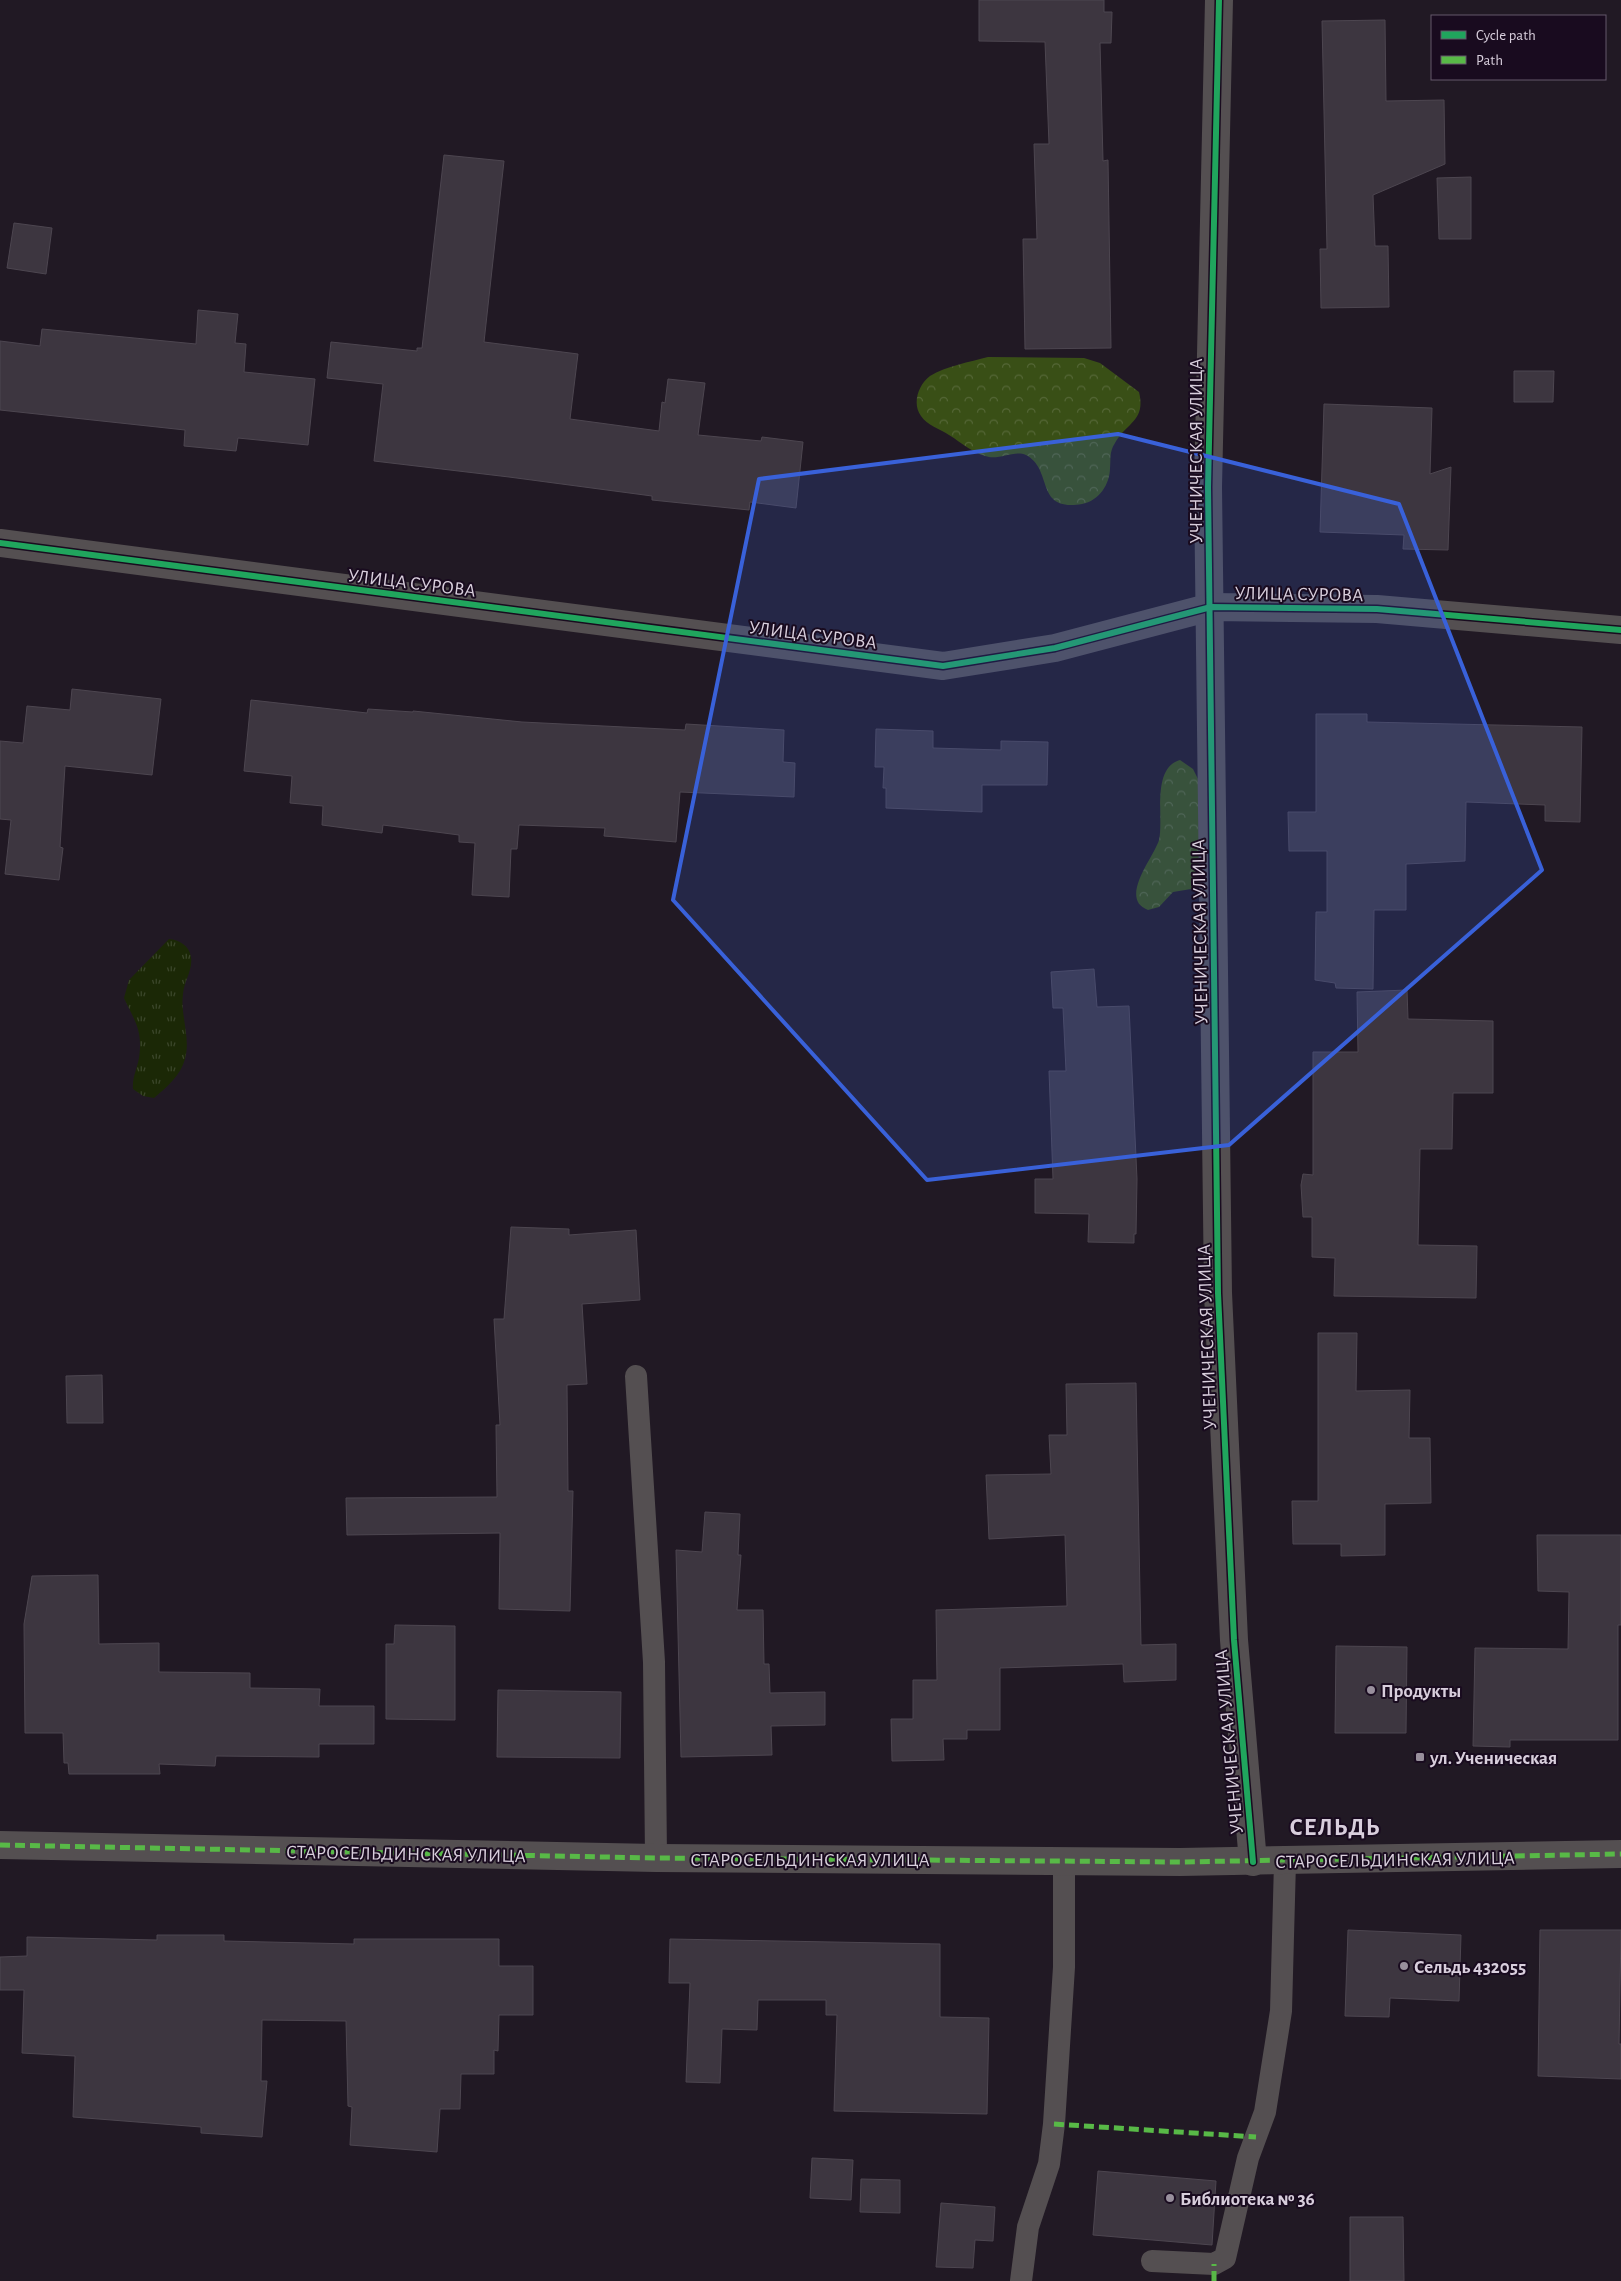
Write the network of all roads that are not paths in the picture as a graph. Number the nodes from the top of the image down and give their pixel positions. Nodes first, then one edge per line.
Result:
1 (1219, 0) edge
2 (0, 543) edge
3 (1211, 607) junction
4 (1621, 630) edge
5 (636, 1376) dead end
6 (0, 1845) edge
7 (1621, 1854) edge
8 (656, 1858) junction
9 (1064, 1861) junction
10 (1253, 1862) junction
11 (1285, 1862) junction
12 (1152, 2261) dead end
13 (1021, 2281) edge

1 - 3 street, УЧЕНИЧЕСКАЯ УЛИЦА
2 - 3 street, УЛИЦА СУРОВА
3 - 4 street, УЛИЦА СУРОВА
3 - 10 street, УЧЕНИЧЕСКАЯ УЛИЦА
5 - 8 lane
6 - 8 street, СТАРОСЕЛЬДИНСКАЯ УЛИЦА
7 - 11 street, СТАРОСЕЛЬДИНСКАЯ УЛИЦА
8 - 9 street, СТАРОСЕЛЬДИНСКАЯ УЛИЦА
9 - 10 street, СТАРОСЕЛЬДИНСКАЯ УЛИЦА
9 - 13 lane
10 - 11 street, СТАРОСЕЛЬДИНСКАЯ УЛИЦА
11 - 12 lane

